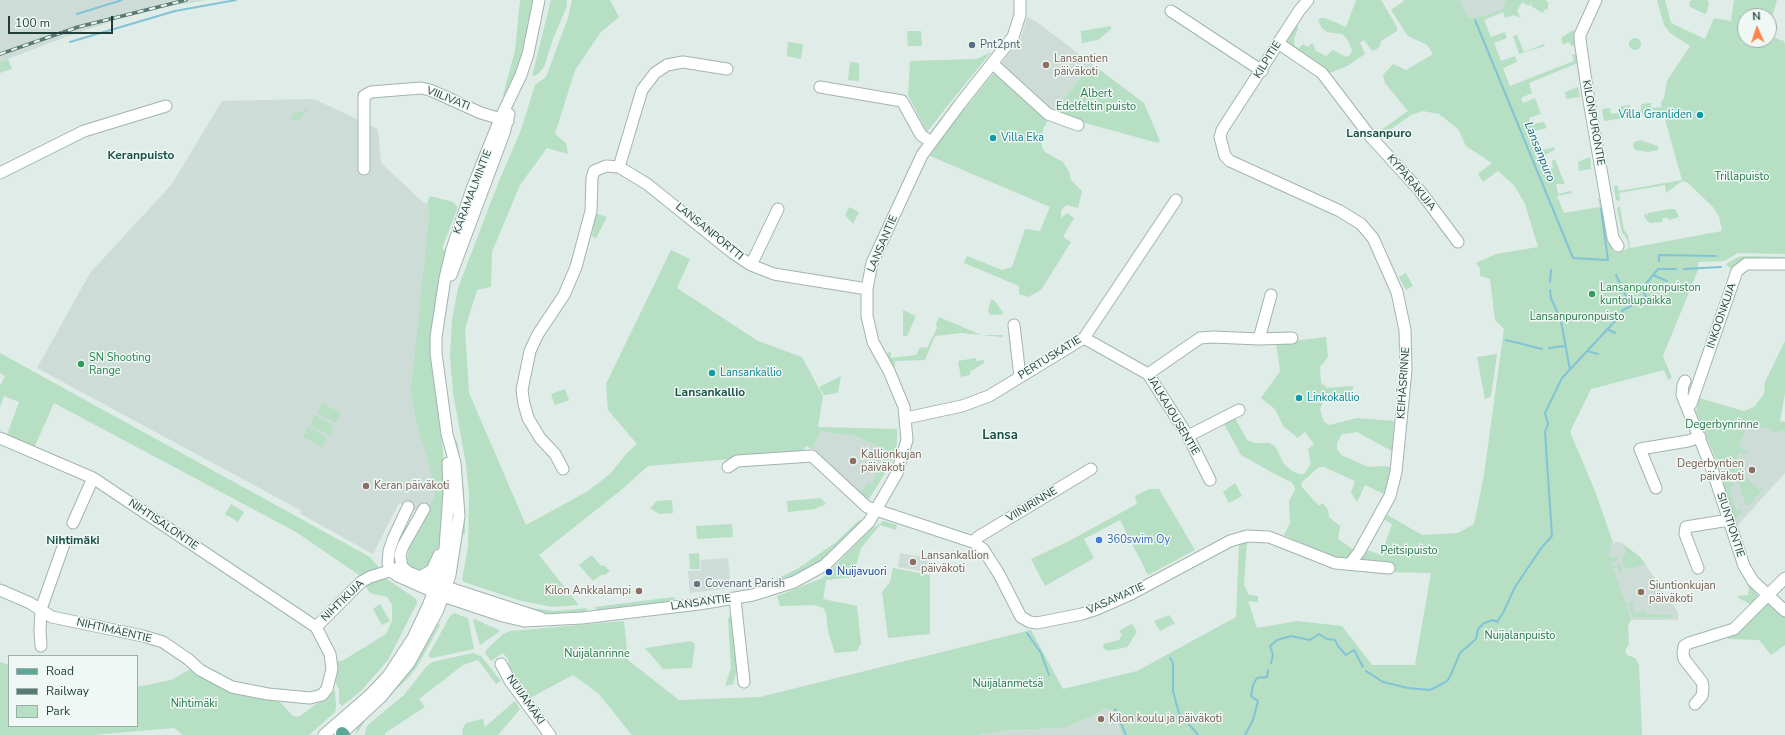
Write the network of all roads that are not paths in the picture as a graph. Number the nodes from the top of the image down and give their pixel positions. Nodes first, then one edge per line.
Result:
1 (1020, 0) edge
2 (1308, 0) edge
3 (1596, 0) edge
4 (539, 2) edge
5 (1171, 11) dead end
6 (1278, 43) junction
7 (993, 64) junction
8 (727, 69) dead end
9 (1262, 71) junction
10 (820, 87) dead end
11 (166, 106) dead end
12 (1229, 119) joint
13 (504, 120) junction
14 (1078, 125) dead end
15 (931, 142) junction
16 (619, 167) junction
17 (364, 169) dead end
18 (0, 173) edge
19 (1176, 200) dead end
20 (778, 209) dead end
21 (1458, 242) dead end
22 (1618, 246) dead end
23 (1785, 264) edge
24 (751, 265) junction
25 (867, 289) junction
26 (1271, 294) dead end
27 (1014, 325) dead end
28 (1084, 338) junction
29 (1292, 338) dead end
30 (1259, 339) junction
31 (1148, 374) junction
32 (1020, 377) junction
33 (1685, 381) dead end
34 (1687, 406) junction
35 (1239, 410) dead end
36 (906, 418) junction
37 (447, 434) junction
38 (1188, 436) junction
39 (1700, 437) junction
40 (0, 438) edge
41 (728, 466) dead end
42 (563, 469) dead end
43 (1091, 470) dead end
44 (93, 478) junction
45 (1210, 480) dead end
46 (1656, 488) dead end
47 (408, 507) dead end
48 (424, 509) dead end
49 (876, 510) junction
50 (1729, 520) junction
51 (73, 523) dead end
52 (446, 538) junction
53 (973, 542) junction
54 (64, 544) dead end
55 (1350, 564) junction
56 (402, 567) junction
57 (1389, 568) dead end
58 (1698, 568) dead end
59 (391, 570) junction
60 (420, 577) junction
61 (1785, 578) edge
62 (0, 590) edge
63 (440, 590) junction
64 (1768, 595) junction
65 (735, 599) junction
66 (41, 609) junction
67 (1785, 611) edge
68 (316, 627) junction
69 (41, 646) dead end
70 (501, 664) dead end
71 (744, 682) dead end
72 (268, 694) joint
73 (1695, 704) dead end
74 (341, 732) edge
75 (324, 735) edge
76 (550, 735) edge

1 - 7 street, LANSANTIE
2 - 6 street, KILPITIE
3 - 22 street, KILONPURONTIE
4 - 13 street, KARAMALMINTIE
5 - 9 street
6 - 9 street, KILPITIE
6 - 21 street, KYPÄRÄKUJA
7 - 14 street
7 - 15 street, LANSANTIE
8 - 16 street
9 - 12 street, KILPITIE
10 - 15 street
11 - 18 street
12 - 55 street, KEIHÄSRINNE
13 - 17 street, VIILIVATI
13 - 37 street, KARAMALMINTIE
15 - 25 street, LANSANTIE
16 - 24 street, LANSANPORTTI
16 - 42 street, LANSANPORTTI
19 - 28 street, PERTUSKATIE
20 - 24 street
23 - 34 street, INKOONKUJA
24 - 25 street, LANSANPORTTI
25 - 36 street, LANSANTIE
26 - 30 street
27 - 32 street
28 - 31 street, JALKAJOUSENTIE
28 - 32 street, PERTUSKATIE
29 - 30 street
30 - 31 street
31 - 38 street, JALKAJOUSENTIE
32 - 36 street, PERTUSKATIE
33 - 34 street, SIUNTIONTIE
34 - 39 street, SIUNTIONTIE
35 - 38 street
36 - 49 street, LANSANTIE
37 - 52 street, KARAMALMINTIE
37 - 63 street, KARAMALMINTIE
38 - 45 street, JALKAJOUSENTIE
39 - 46 street
39 - 50 street, SIUNTIONTIE
40 - 44 street, NIHTISALONTIE
41 - 49 street, VASAMATIE
43 - 53 street, VIINIRINNE
44 - 51 street
44 - 68 street, NIHTISALONTIE
47 - 59 street
48 - 56 street
49 - 53 street, VASAMATIE
49 - 65 street, LANSANTIE
50 - 58 street
50 - 64 street, SIUNTIONTIE
52 - 60 street, KARAMALMINTIE
52 - 63 street, KARAMALMINTIE
53 - 55 street, VASAMATIE
54 - 66 street
55 - 57 street, VASAMATIE
56 - 59 street, NIHTIKUJA
56 - 60 street, LANSANTIE
59 - 63 street, LANSANTIE
59 - 68 street, NIHTIKUJA
60 - 63 street, LANSANTIE
61 - 64 street
62 - 66 street, NIHTIMÄENTIE
63 - 65 street, LANSANTIE
63 - 74 street
64 - 67 street, SIUNTIONTIE
64 - 73 street
65 - 71 street
66 - 69 street
66 - 72 street, NIHTIMÄENTIE
68 - 72 street, NIHTIKUJA
70 - 76 street, NUIJAMÄKI
74 - 75 street

